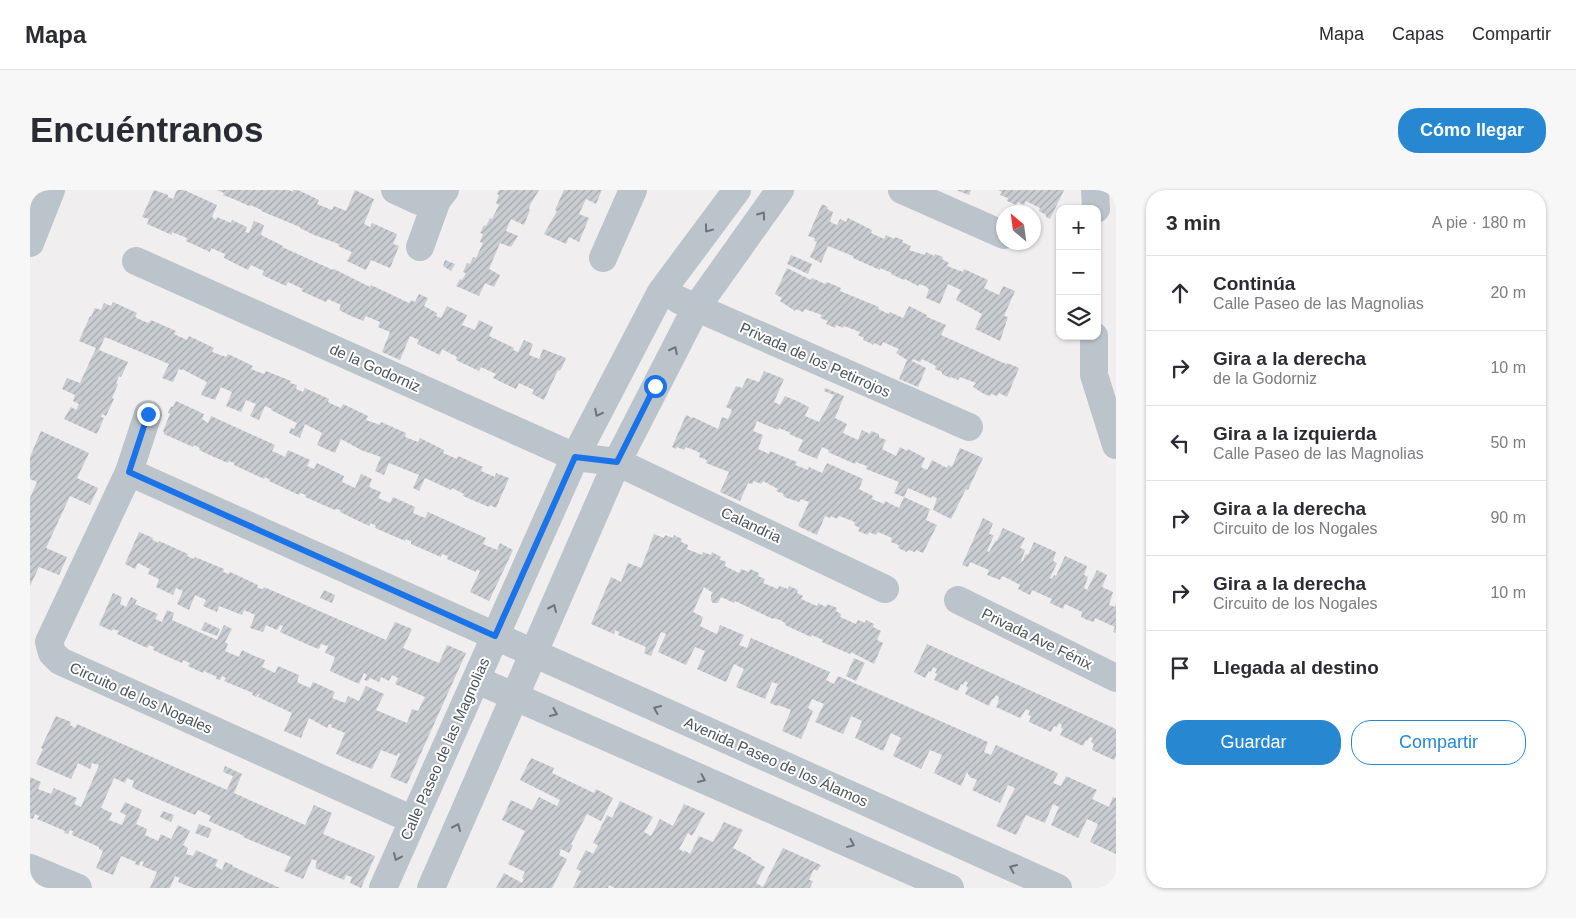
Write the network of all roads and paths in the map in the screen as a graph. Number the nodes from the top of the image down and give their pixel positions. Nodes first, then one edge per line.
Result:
1 (50, 190) edge
2 (395, 190) edge
3 (634, 190) edge
4 (737, 190) edge
5 (780, 190) edge
6 (902, 190) edge
7 (1095, 190) edge
8 (441, 195) edge
9 (1096, 205) edge
10 (996, 231) edge
11 (30, 243) edge
12 (420, 247) dead end
13 (603, 258) dead end
14 (136, 261) dead end
15 (661, 292) junction
16 (696, 308) junction
17 (1094, 340) edge
18 (618, 375) junction
19 (655, 386) junction
20 (148, 414) dead end
21 (969, 427) dead end
22 (1114, 436) edge
23 (575, 457) junction
24 (617, 462) junction
25 (129, 472) junction
26 (885, 589) dead end
27 (958, 600) dead end
28 (495, 636) junction
29 (533, 653) junction
30 (1116, 678) edge
31 (477, 680) junction
32 (514, 696) junction
33 (413, 820) junction
34 (30, 868) edge
35 (78, 888) edge
36 (383, 888) edge
37 (431, 888) edge
38 (950, 888) edge
39 (1058, 888) edge

1 - 11 street
2 - 8 street
3 - 13 street
4 -> 15 street, Calle Paseo de las Magnolias
16 -> 5 street
6 - 10 street
7 - 9 street
8 - 12 street
14 - 23 street, de la Godorniz
15 - 16 street, Privada de los Petirrojos
15 - 18 street, Calle Paseo de las Magnolias
19 -> 16 street
16 - 21 street, Privada de los Petirrojos
17 - 22 street
18 - 19 street
18 -> 23 street, Calle Paseo de las Magnolias
19 - 24 street
20 - 25 street, Circuito de los Nogales
23 - 24 street, de la Godorniz
23 - 28 street, Calle Paseo de las Magnolias
24 - 26 street, Calandria
29 -> 24 street
25 - 28 street
25 - 33 street, Circuito de los Nogales
27 - 30 street, Privada Ave Fénix
28 - 29 street, Avenida Paseo de los Álamos
28 - 31 street, Calle Paseo de las Magnolias
29 - 32 street
39 -> 29 street, Avenida Paseo de los Álamos
31 - 32 street
31 - 33 street, Calle Paseo de las Magnolias
37 -> 32 street
32 -> 38 street
33 -> 36 street, Calle Paseo de las Magnolias
34 - 35 street

